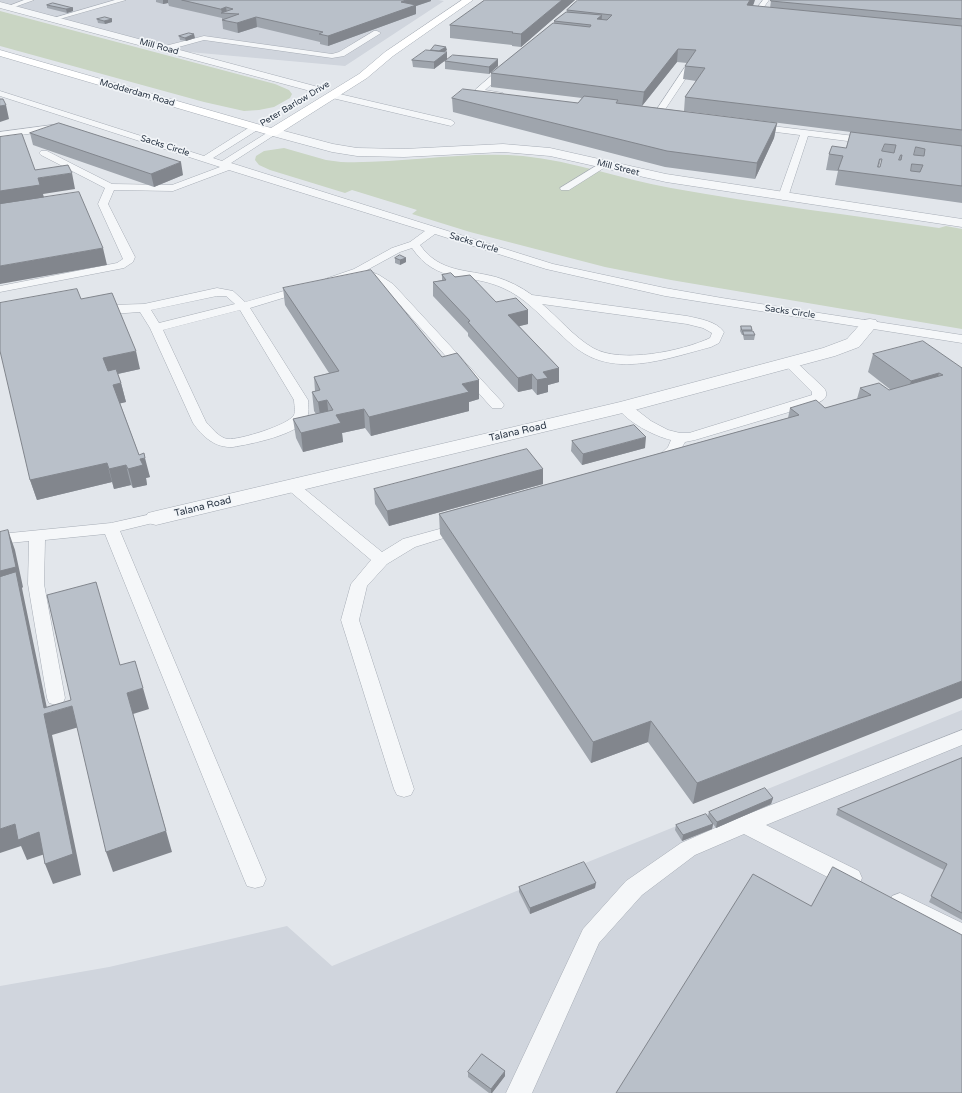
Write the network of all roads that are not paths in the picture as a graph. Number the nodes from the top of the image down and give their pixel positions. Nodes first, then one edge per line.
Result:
1 (31, 0) edge
2 (123, 0) edge
3 (468, 0) edge
4 (766, 0) edge
5 (4, 6) edge
6 (780, 17) edge
7 (54, 19) junction
8 (377, 33) edge
9 (164, 49) junction
10 (0, 53) edge
11 (389, 54) junction
12 (516, 59) edge
13 (688, 69) edge
14 (347, 73) dead end
15 (330, 89) junction
16 (318, 90) junction
17 (0, 93) edge
18 (512, 96) edge
19 (304, 98) dead end
20 (657, 115) edge
21 (270, 119) dead end
22 (90, 122) junction
23 (451, 123) edge
24 (743, 125) edge
25 (256, 127) junction
26 (273, 132) junction
27 (805, 133) junction
28 (0, 135) edge
29 (884, 142) edge
30 (44, 153) edge
31 (205, 159) junction
32 (604, 164) junction
33 (227, 165) junction
34 (110, 187) junction
35 (565, 188) dead end
36 (783, 197) junction
37 (962, 223) edge
38 (434, 230) junction
39 (414, 244) junction
40 (358, 271) junction
41 (0, 289) edge
42 (528, 298) junction
43 (243, 306) junction
44 (144, 308) junction
45 (89, 312) edge
46 (870, 324) junction
47 (156, 328) junction
48 (962, 339) edge
49 (789, 363) junction
50 (497, 405) dead end
51 (624, 406) junction
52 (679, 438) junction
53 (640, 472) edge
54 (291, 485) junction
55 (156, 518) joint
56 (477, 523) edge
57 (111, 528) junction
58 (0, 536) edge
59 (37, 536) junction
60 (0, 539) edge
61 (381, 560) junction
62 (56, 698) dead end
63 (962, 737) edge
64 (404, 789) dead end
65 (745, 824) junction
66 (255, 879) dead end
67 (962, 934) edge
68 (519, 1093) edge

1 - 5 lane
2 - 7 lane
3 - 11 street, Peter Barlow Drive
4 - 6 lane
5 - 7 street, Mill Road
7 - 9 street, Mill Road
8 - 9 lane
9 - 16 street, Mill Road
10 - 25 street, Modderdam Road
11 - 14 street, Peter Barlow Drive
11 - 15 street, Peter Barlow Drive
12 - 18 lane
13 - 20 lane
15 - 16 street, Peter Barlow Drive
15 - 23 lane
15 - 26 street, Peter Barlow Drive
16 - 19 street, Peter Barlow Drive
17 - 22 lane, Sacks Circle
21 - 25 street, Peter Barlow Drive
22 - 28 lane
22 - 31 lane, Sacks Circle
24 - 27 lane
25 - 26 street, Modderdam Road
25 - 31 lane, Peter Barlow Drive
26 - 32 street, Mill Street
26 - 33 lane, Peter Barlow Drive
27 - 29 lane
27 - 36 lane
30 - 34 lane
31 - 33 lane, Sacks Circle
32 - 35 lane
32 - 36 street, Mill Street
33 - 34 lane, Peter Barlow Drive
33 - 38 lane, Sacks Circle
34 - 41 lane
36 - 37 street, Mill Street
38 - 39 lane
38 - 46 lane, Sacks Circle
39 - 40 lane
39 - 42 lane
40 - 43 lane
40 - 50 lane
42 - 42 lane
43 - 44 lane
43 - 47 lane
43 - 47 lane
44 - 45 lane
44 - 47 lane
46 - 48 lane, Sacks Circle
46 - 49 street, Talana Road
49 - 51 street, Talana Road
49 - 52 lane
51 - 52 lane
51 - 54 street, Talana Road
52 - 53 lane
54 - 55 street, Talana Road
54 - 61 lane
55 - 57 lane
56 - 61 lane
57 - 59 lane
57 - 66 lane
58 - 60 lane
59 - 60 lane
59 - 62 lane
61 - 64 lane
63 - 65 lane
65 - 67 lane
65 - 68 lane

